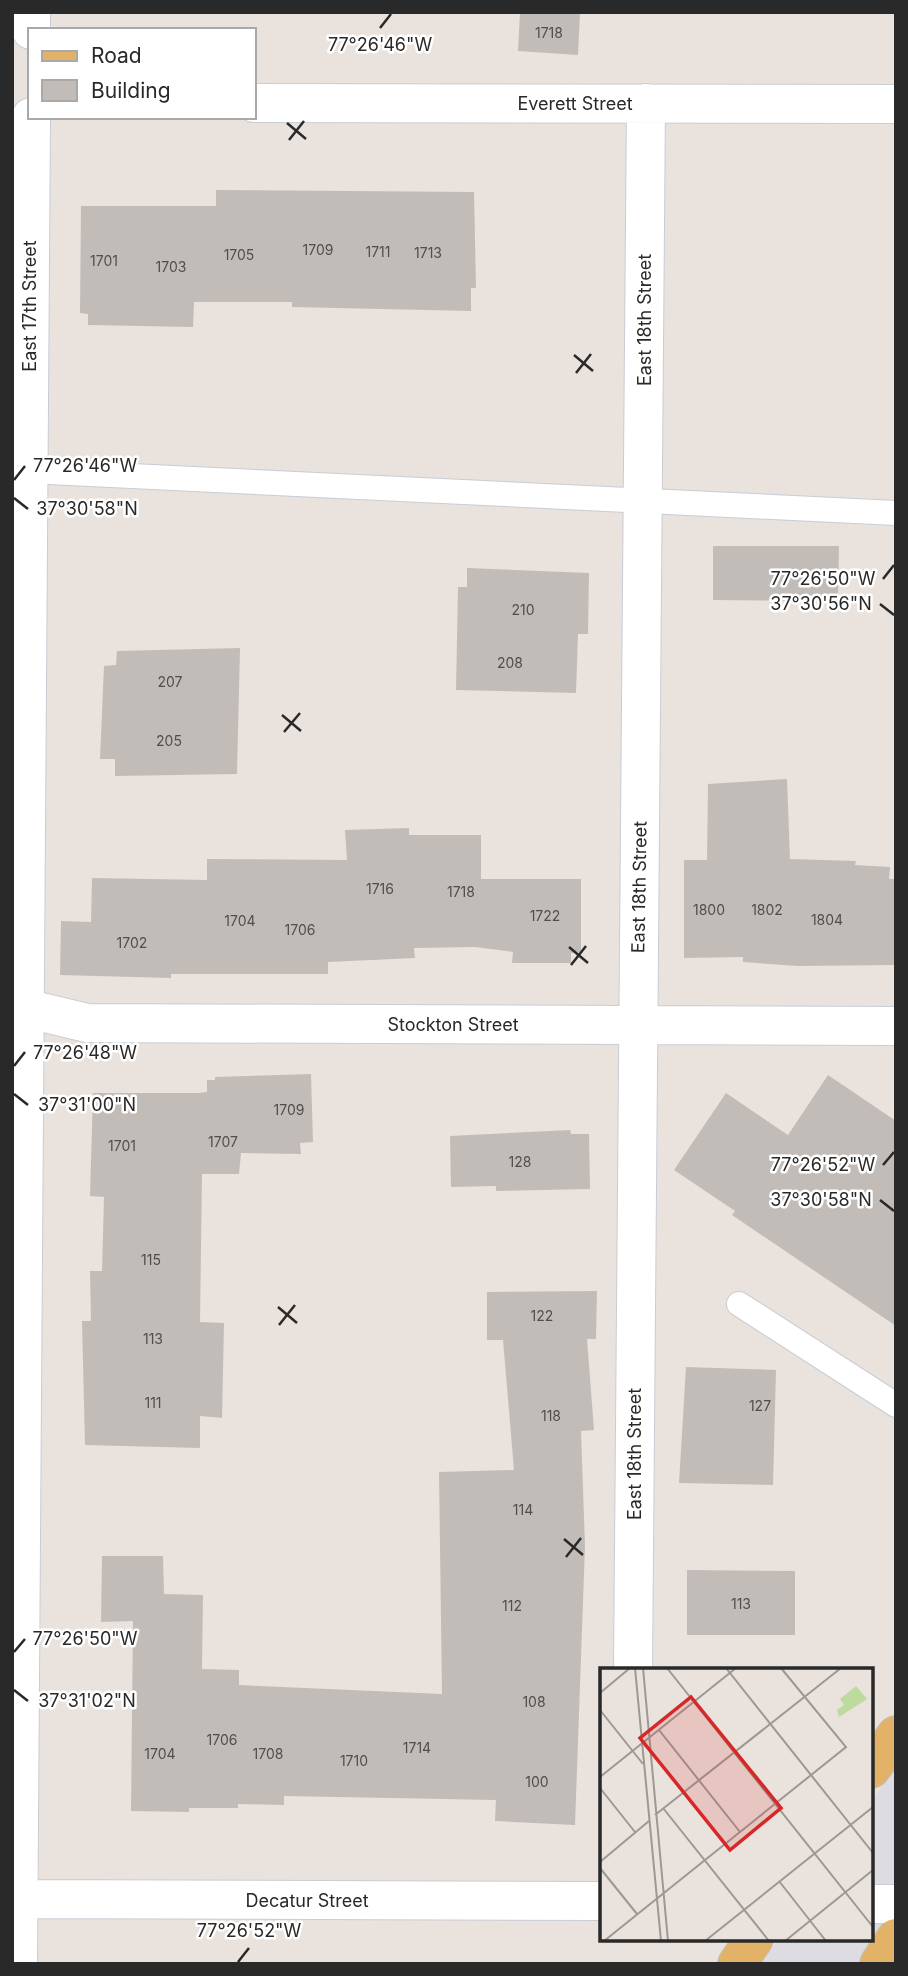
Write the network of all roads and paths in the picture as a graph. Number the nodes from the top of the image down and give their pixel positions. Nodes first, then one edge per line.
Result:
1 (256, 103) edge
2 (646, 103) junction
3 (896, 104) edge
4 (30, 119) edge
5 (28, 471) junction
6 (643, 500) junction
7 (896, 513) edge
8 (18, 1006) edge
9 (638, 1025) junction
10 (896, 1026) edge
11 (739, 1304) dead end
12 (896, 1405) edge
13 (633, 1668) edge
14 (896, 1735) edge
15 (873, 1766) edge
16 (15, 1899) edge
17 (600, 1901) edge
18 (896, 1903) edge
19 (873, 1904) edge
20 (896, 1938) edge
21 (753, 1941) edge
22 (18, 1964) edge
23 (737, 1964) edge
24 (878, 1964) edge

1 - 2 street, Everett Street
2 - 3 street, Everett Street
2 - 6 street, East 18th Street
4 - 5 street, East 17th Street
5 - 6 lane
5 - 8 street, East 17th Street
6 - 7 lane
6 - 9 street, East 18th Street
8 - 9 street, Stockton Street
8 - 16 street, East 17th Street
9 - 10 street, Stockton Street
9 - 13 street, East 18th Street
11 - 12 lane
14 - 15 main road
16 - 17 street, Decatur Street
16 - 22 street, East 17th Street
18 - 19 street
20 - 24 main road
21 - 23 main road

